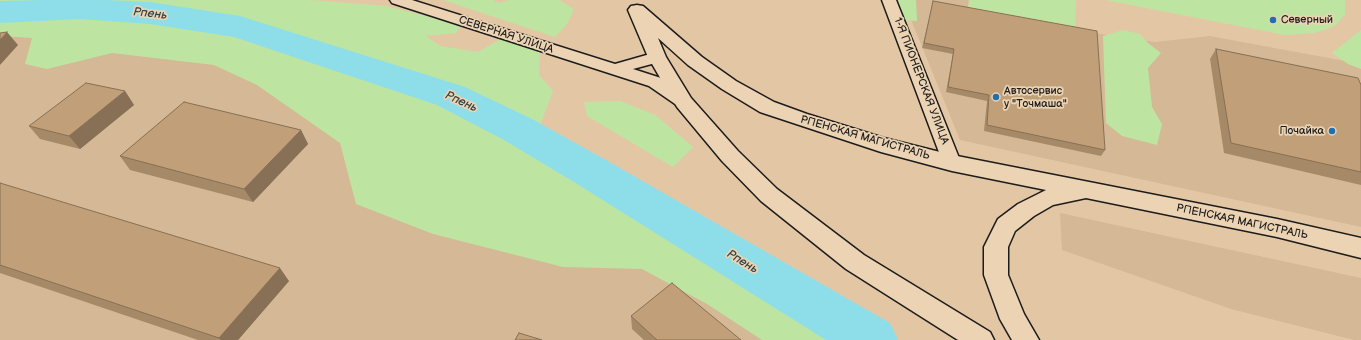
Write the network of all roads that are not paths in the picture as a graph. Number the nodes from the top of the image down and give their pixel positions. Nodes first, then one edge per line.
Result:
1 (396, 0) edge
2 (889, 0) edge
3 (634, 5) edge
4 (657, 57) junction
5 (615, 68) junction
6 (684, 102) junction
7 (952, 163) junction
8 (1123, 196) junction
9 (1361, 248) edge
10 (981, 340) edge
11 (1026, 340) edge

1 - 5 street, СЕВЕРНАЯ УЛИЦА
2 - 7 street, 1-Я ПИОНЕРСКАЯ УЛИЦА
3 - 4 main road, РПЕНСКАЯ МАГИСТРАЛЬ
3 - 7 main road, РПЕНСКАЯ МАГИСТРАЛЬ
4 - 5 street
4 - 6 main road, РПЕНСКАЯ МАГИСТРАЛЬ
5 - 6 street, СЕВЕРНАЯ УЛИЦА
6 - 10 main road, РПЕНСКАЯ МАГИСТРАЛЬ
7 - 8 main road, РПЕНСКАЯ МАГИСТРАЛЬ
8 - 9 main road, РПЕНСКАЯ МАГИСТРАЛЬ
8 - 11 main road, РПЕНСКАЯ МАГИСТРАЛЬ

